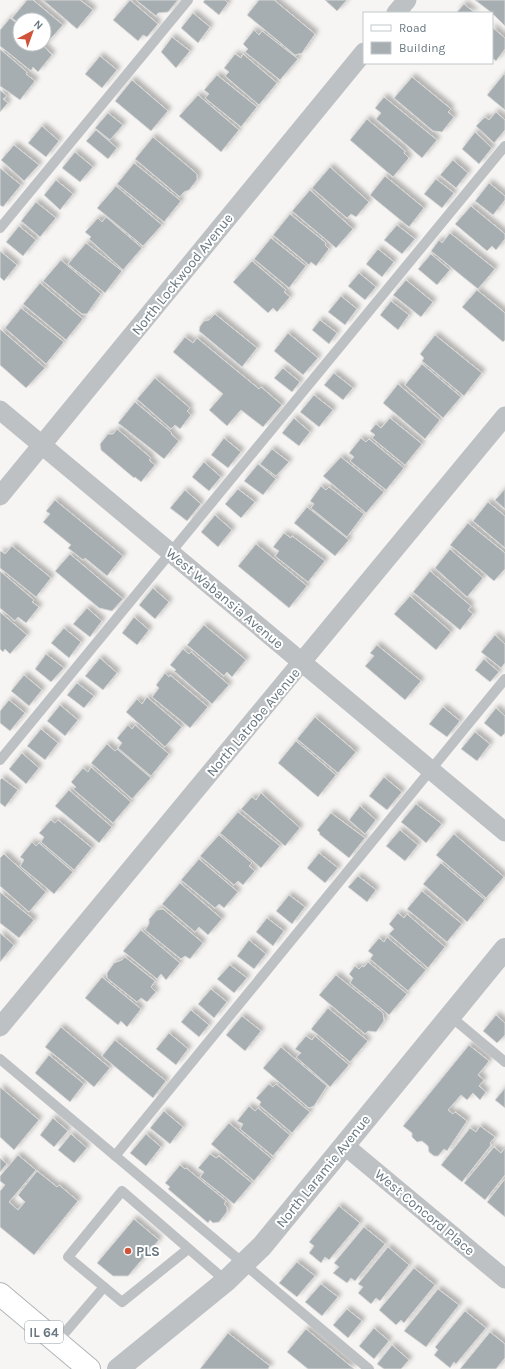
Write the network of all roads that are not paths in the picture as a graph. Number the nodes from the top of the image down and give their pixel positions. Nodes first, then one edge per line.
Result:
1 (188, 0) edge
2 (407, 0) edge
3 (397, 12) edge
4 (363, 53) edge
5 (505, 146) edge
6 (0, 228) edge
7 (0, 410) edge
8 (505, 416) edge
9 (42, 445) junction
10 (0, 496) edge
11 (171, 553) junction
12 (302, 662) junction
13 (505, 679) edge
14 (0, 760) edge
15 (430, 770) junction
16 (505, 832) edge
17 (505, 949) edge
18 (450, 1016) junction
19 (0, 1027) edge
20 (0, 1059) edge
21 (505, 1062) edge
22 (344, 1145) junction
23 (115, 1156) junction
24 (188, 1249) junction
25 (243, 1264) junction
26 (505, 1279) edge
27 (226, 1281) junction
28 (104, 1287) junction
29 (0, 1294) edge
30 (57, 1342) junction
31 (88, 1369) edge
32 (118, 1369) edge
33 (369, 1369) edge

1 - 6 lane
2 - 3 street
4 - 9 street, North Lockwood Avenue
5 - 11 lane
7 - 9 street, West Wabansia Avenue
8 - 12 street, North Latrobe Avenue
9 - 10 street, North Lockwood Avenue
9 - 11 street, West Wabansia Avenue
11 - 12 street, West Wabansia Avenue
11 - 14 lane
12 - 15 street, West Wabansia Avenue
12 - 19 street, North Latrobe Avenue
13 - 15 lane
15 - 16 street, West Wabansia Avenue
15 - 23 lane
17 - 18 street, North Laramie Avenue
18 - 21 lane
18 - 22 street, North Laramie Avenue
20 - 23 lane
22 - 25 street, North Laramie Avenue
22 - 26 street, West Concord Place
23 - 25 lane
24 - 27 lane
24 - 28 lane
24 - 28 lane
25 - 27 street, North Laramie Avenue
25 - 33 lane
27 - 32 street, North Laramie Avenue
28 - 30 lane
29 - 30 main road, IL 64
30 - 31 main road, IL 64

